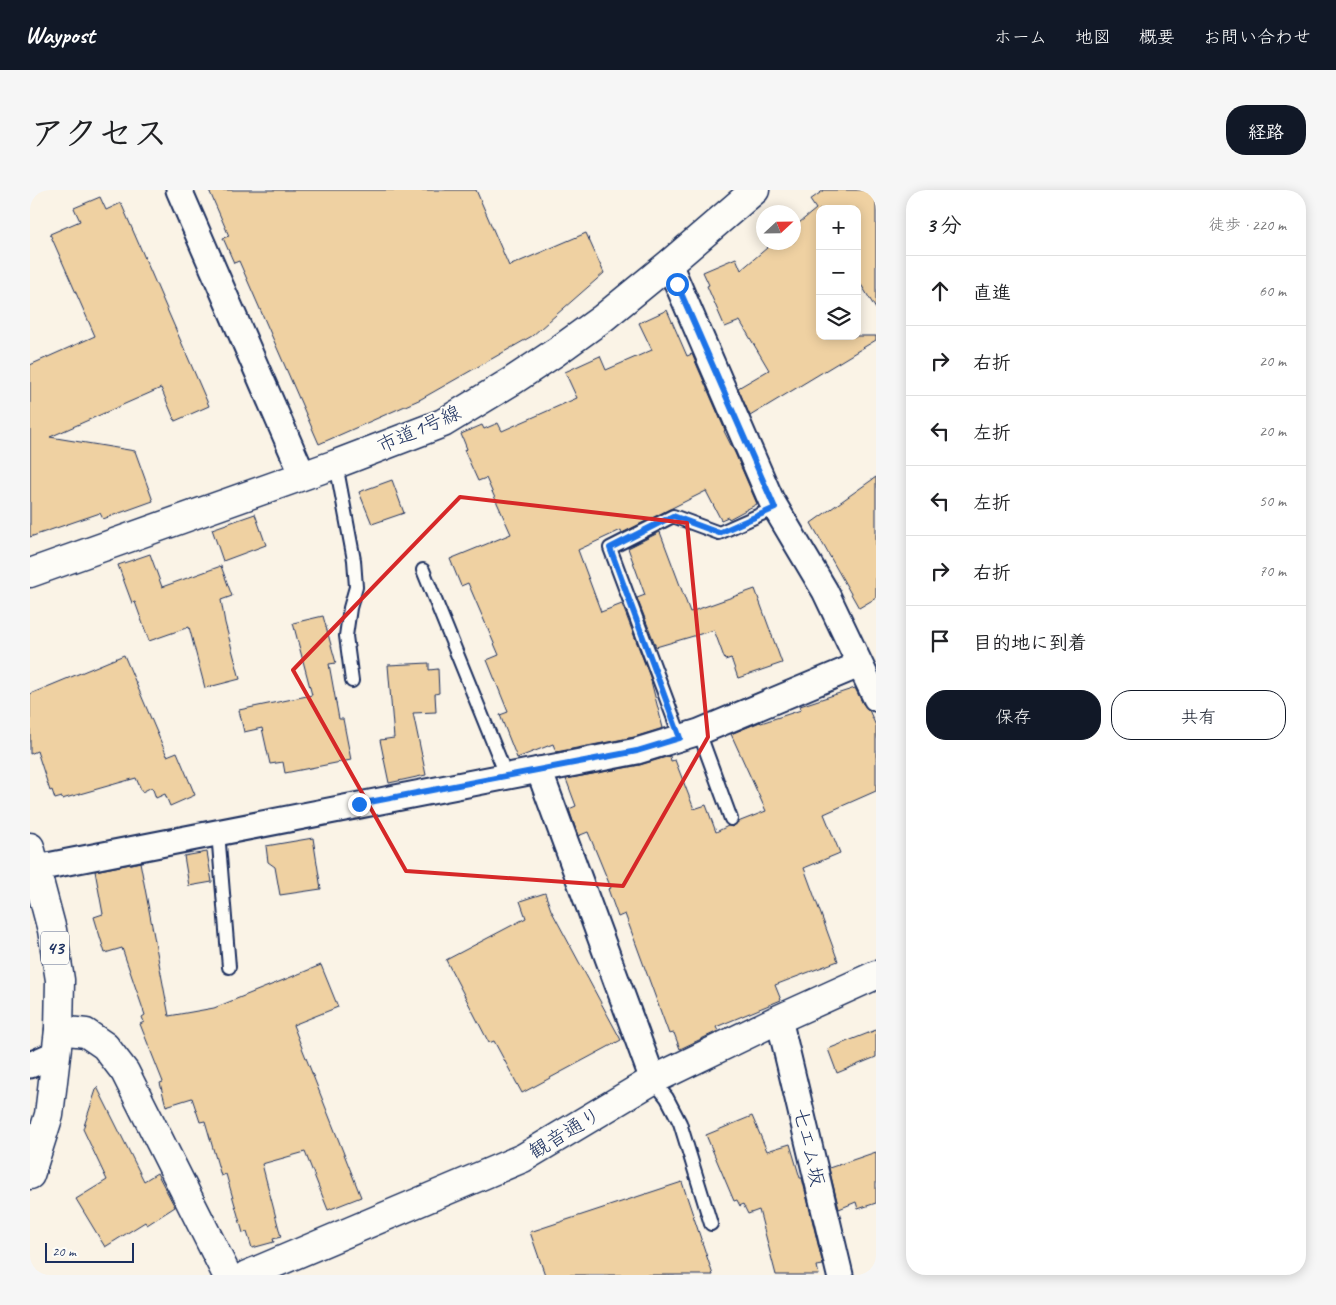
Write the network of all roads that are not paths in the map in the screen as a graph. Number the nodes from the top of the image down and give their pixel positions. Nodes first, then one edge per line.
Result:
1 (179, 190) edge
2 (755, 190) edge
3 (669, 264) junction
4 (336, 464) junction
5 (303, 476) junction
6 (775, 508) junction
7 (423, 570) dead end
8 (30, 573) edge
9 (859, 665) junction
10 (352, 681) dead end
11 (876, 698) edge
12 (690, 735) junction
13 (539, 770) junction
14 (507, 777) junction
15 (731, 819) dead end
16 (218, 832) junction
17 (33, 857) edge
18 (229, 967) dead end
19 (876, 975) edge
20 (779, 1019) junction
21 (57, 1042) junction
22 (30, 1065) edge
23 (653, 1080) junction
24 (30, 1175) edge
25 (711, 1224) dead end
26 (227, 1275) edge
27 (247, 1275) edge
28 (840, 1275) edge

1 - 5 street
2 - 3 street, 市道1号線
3 - 4 street, 市道1号線
3 - 6 street
4 - 5 street, 市道1号線
4 - 10 lane
5 - 8 street, 市道1号線
6 - 9 street
6 - 12 lane
7 - 14 lane
9 - 11 street
9 - 12 street
12 - 13 street
12 - 15 lane
13 - 14 street
13 - 23 street
14 - 16 street
16 - 17 street
16 - 18 lane
17 - 21 street, 43
19 - 20 street, 観音通り
20 - 23 street, 観音通り
20 - 28 street, 七エム坂
21 - 22 street
21 - 24 street, 43
21 - 26 street
23 - 25 lane
23 - 27 street, 観音通り

